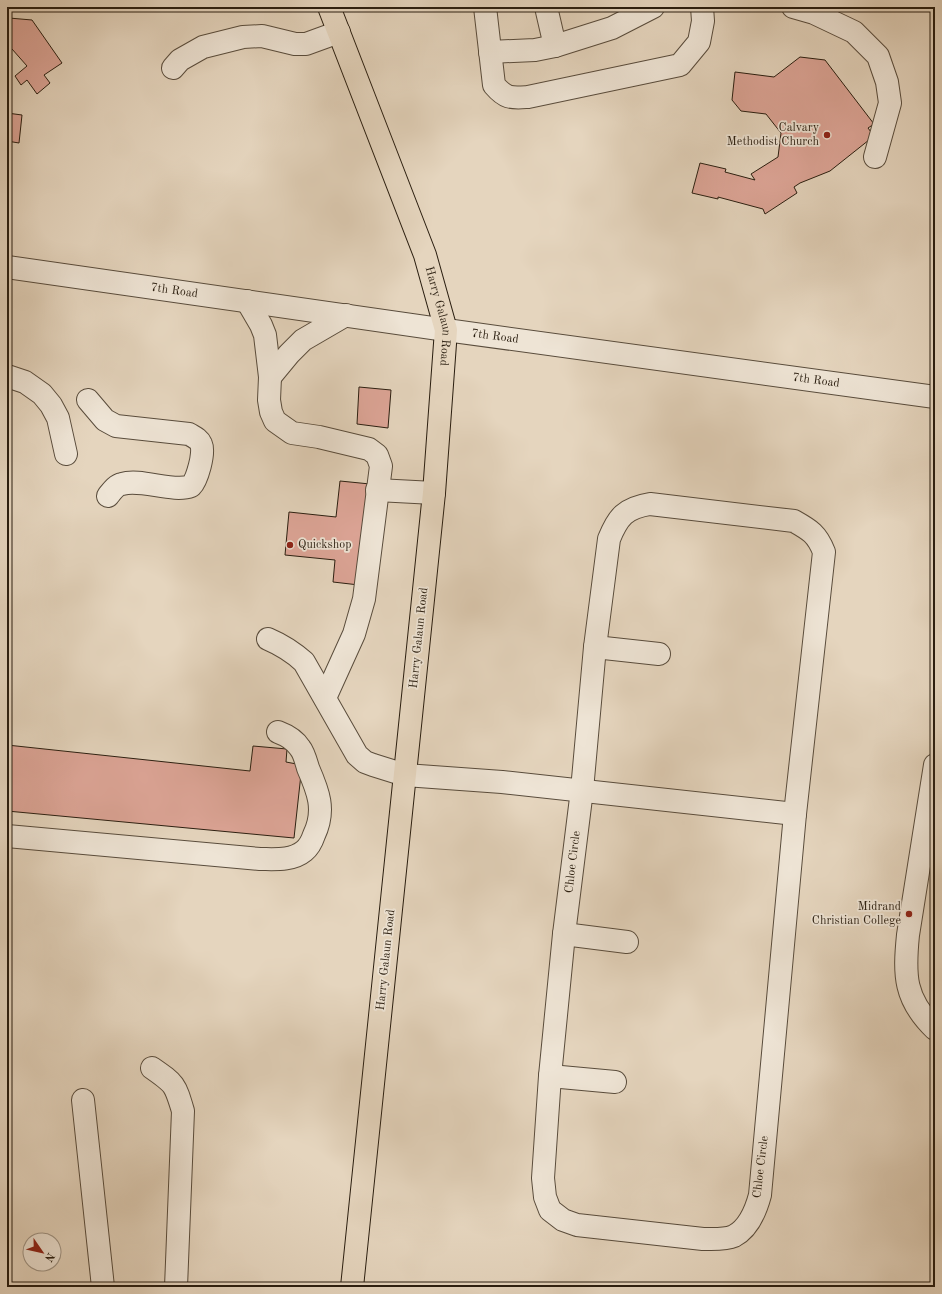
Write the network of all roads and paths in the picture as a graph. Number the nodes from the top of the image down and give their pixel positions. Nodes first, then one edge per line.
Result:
1 (329, 7) edge
2 (485, 7) edge
3 (546, 7) edge
4 (653, 7) edge
5 (702, 7) edge
6 (794, 7) edge
7 (339, 32) junction
8 (555, 46) junction
9 (490, 52) junction
10 (173, 68) dead end
11 (875, 158) dead end
12 (7, 267) edge
13 (247, 301) junction
14 (346, 315) junction
15 (446, 330) junction
16 (7, 376) edge
17 (270, 377) junction
18 (935, 397) edge
19 (88, 400) dead end
20 (66, 454) dead end
21 (377, 490) junction
22 (434, 493) junction
23 (108, 496) dead end
24 (268, 639) dead end
25 (595, 646) junction
26 (659, 654) dead end
27 (325, 698) junction
28 (278, 732) dead end
29 (935, 765) edge
30 (405, 775) junction
31 (582, 790) junction
32 (795, 814) junction
33 (7, 836) edge
34 (564, 934) junction
35 (627, 942) dead end
36 (935, 1029) edge
37 (152, 1068) dead end
38 (550, 1076) junction
39 (615, 1082) dead end
40 (83, 1100) dead end
41 (103, 1287) edge
42 (176, 1287) edge
43 (352, 1287) edge

1 - 7 main road, Harry Galaun Road
2 - 9 street
3 - 8 street
4 - 8 street
5 - 9 street
6 - 11 street
7 - 10 street
7 - 15 main road, Harry Galaun Road
8 - 9 street
12 - 13 street, 7th Road
13 - 14 street, 7th Road
13 - 17 street
14 - 15 street, 7th Road
14 - 17 street
15 - 18 street, 7th Road
15 - 22 main road, Harry Galaun Road
16 - 20 street
17 - 21 street
19 - 23 street
21 - 22 street
21 - 27 street
22 - 30 main road, Harry Galaun Road
24 - 27 street
25 - 26 street
25 - 31 street, Chloe Circle
25 - 32 street, Chloe Circle
27 - 30 street
28 - 33 street
29 - 36 street
30 - 31 street
30 - 43 main road, Harry Galaun Road
31 - 32 street
31 - 34 street, Chloe Circle
32 - 38 street, Chloe Circle
34 - 35 street
34 - 38 street, Chloe Circle
37 - 42 street
38 - 39 street
40 - 41 street

